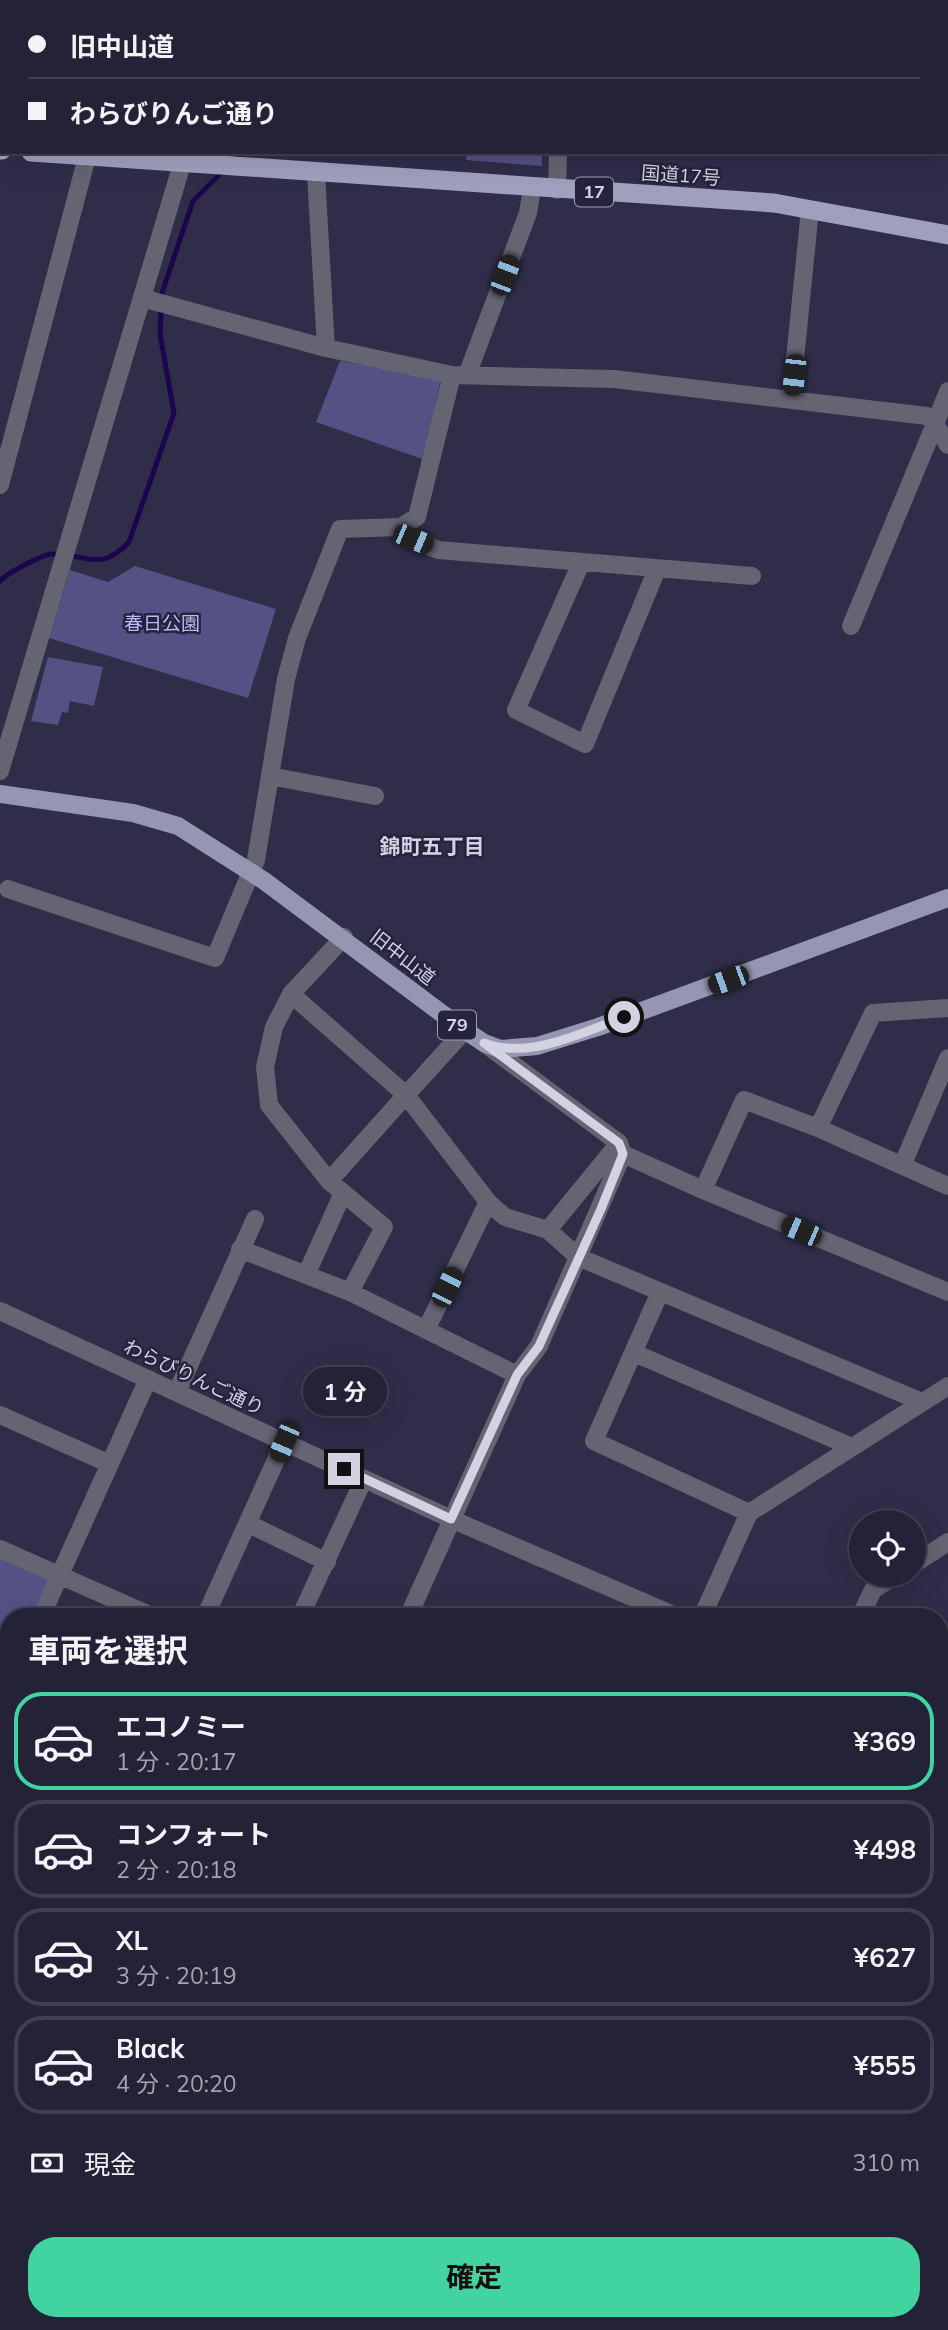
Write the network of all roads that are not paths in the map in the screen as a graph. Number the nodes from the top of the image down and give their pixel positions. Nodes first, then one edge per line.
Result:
1 (53, 154) edge
2 (558, 154) edge
3 (87, 157) junction
4 (224, 160) edge
5 (182, 164) junction
6 (316, 174) junction
7 (532, 188) junction
8 (557, 190) junction
9 (810, 210) junction
10 (948, 235) edge
11 (155, 302) junction
12 (326, 348) junction
13 (460, 375) junction
14 (948, 391) edge
15 (791, 400) junction
16 (931, 420) junction
17 (948, 445) edge
18 (0, 485) edge
19 (401, 527) junction
20 (581, 563) junction
21 (657, 569) junction
22 (752, 576) dead end
23 (851, 626) dead end
24 (0, 771) edge
25 (270, 776) junction
26 (0, 794) edge
27 (375, 796) dead end
28 (252, 872) junction
29 (8, 889) dead end
30 (948, 898) edge
31 (344, 937) junction
32 (291, 994) junction
33 (948, 1008) edge
34 (466, 1030) junction
35 (484, 1043) junction
36 (948, 1058) edge
37 (406, 1095) junction
38 (818, 1128) junction
39 (621, 1148) junction
40 (902, 1166) junction
41 (948, 1186) edge
42 (336, 1187) junction
43 (703, 1190) junction
44 (488, 1202) junction
45 (255, 1219) dead end
46 (548, 1230) junction
47 (240, 1249) junction
48 (578, 1257) junction
49 (306, 1275) junction
50 (350, 1292) junction
51 (660, 1292) junction
52 (948, 1292) edge
53 (0, 1311) edge
54 (426, 1330) junction
55 (634, 1353) junction
56 (517, 1375) junction
57 (148, 1379) junction
58 (948, 1386) edge
59 (177, 1392) junction
60 (922, 1402) junction
61 (0, 1415) edge
62 (284, 1442) junction
63 (852, 1447) junction
64 (110, 1464) junction
65 (364, 1479) junction
66 (749, 1513) junction
67 (451, 1519) junction
68 (248, 1524) junction
69 (948, 1542) edge
70 (0, 1549) edge
71 (926, 1556) edge
72 (327, 1562) junction
73 (60, 1577) junction
74 (878, 1587) edge
75 (45, 1608) edge
76 (133, 1608) edge
77 (209, 1608) edge
78 (304, 1608) edge
79 (412, 1608) edge
80 (651, 1608) edge
81 (706, 1608) edge
82 (864, 1608) edge

1 - 3 highway, 国道17号 / 17
2 - 8 street
3 - 5 highway, 国道17号 / 17
3 - 18 street
4 - 5 highway, 国道17号 / 17
4 - 6 highway, 国道17号 / 17
5 - 11 street
6 - 7 highway, 国道17号 / 17
6 - 12 street
7 - 8 highway, 国道17号 / 17
7 - 13 street
8 - 9 highway, 国道17号 / 17
9 - 10 highway, 国道17号 / 17
9 - 15 street
11 - 12 street
11 - 24 street
12 - 13 street
13 - 15 street
13 - 19 street
14 - 16 street
15 - 16 street
16 - 17 street
16 - 23 street
19 - 20 street
19 - 25 street
20 - 21 street
20 - 21 street
21 - 22 street
25 - 27 street
25 - 28 street
26 - 28 main road, 旧中山道 / 79
28 - 29 street
28 - 31 main road, 旧中山道 / 79
30 - 35 main road, 旧中山道 / 79
31 - 32 street
31 - 34 main road, 旧中山道 / 79
32 - 37 street
32 - 42 street
33 - 38 street
34 - 35 main road, 旧中山道 / 79
34 - 37 street
35 - 39 street
36 - 40 street
37 - 42 street
37 - 44 street
38 - 40 street
38 - 43 street
39 - 43 street
39 - 46 street
39 - 48 street
40 - 41 street
42 - 49 street
42 - 50 street
43 - 52 street
44 - 46 street
44 - 54 street
45 - 47 street
46 - 48 street
47 - 49 street
47 - 59 street
48 - 51 street
48 - 56 street
49 - 50 street
50 - 54 street
51 - 55 street
51 - 60 street
53 - 57 street, わらびりんご通り
54 - 56 street
55 - 63 street
55 - 66 street
56 - 67 street
57 - 59 street, わらびりんご通り
57 - 64 street
58 - 60 street
59 - 62 street, わらびりんご通り
60 - 63 street
61 - 64 street
62 - 65 street, わらびりんご通り
62 - 68 street
63 - 66 street
64 - 73 street
65 - 67 street, わらびりんご通り
65 - 72 street
66 - 81 street
67 - 79 street
67 - 80 street, わらびりんご通り
68 - 72 street
68 - 77 street
69 - 71 street
70 - 73 street
72 - 78 street
73 - 75 street
73 - 76 street
74 - 82 street

